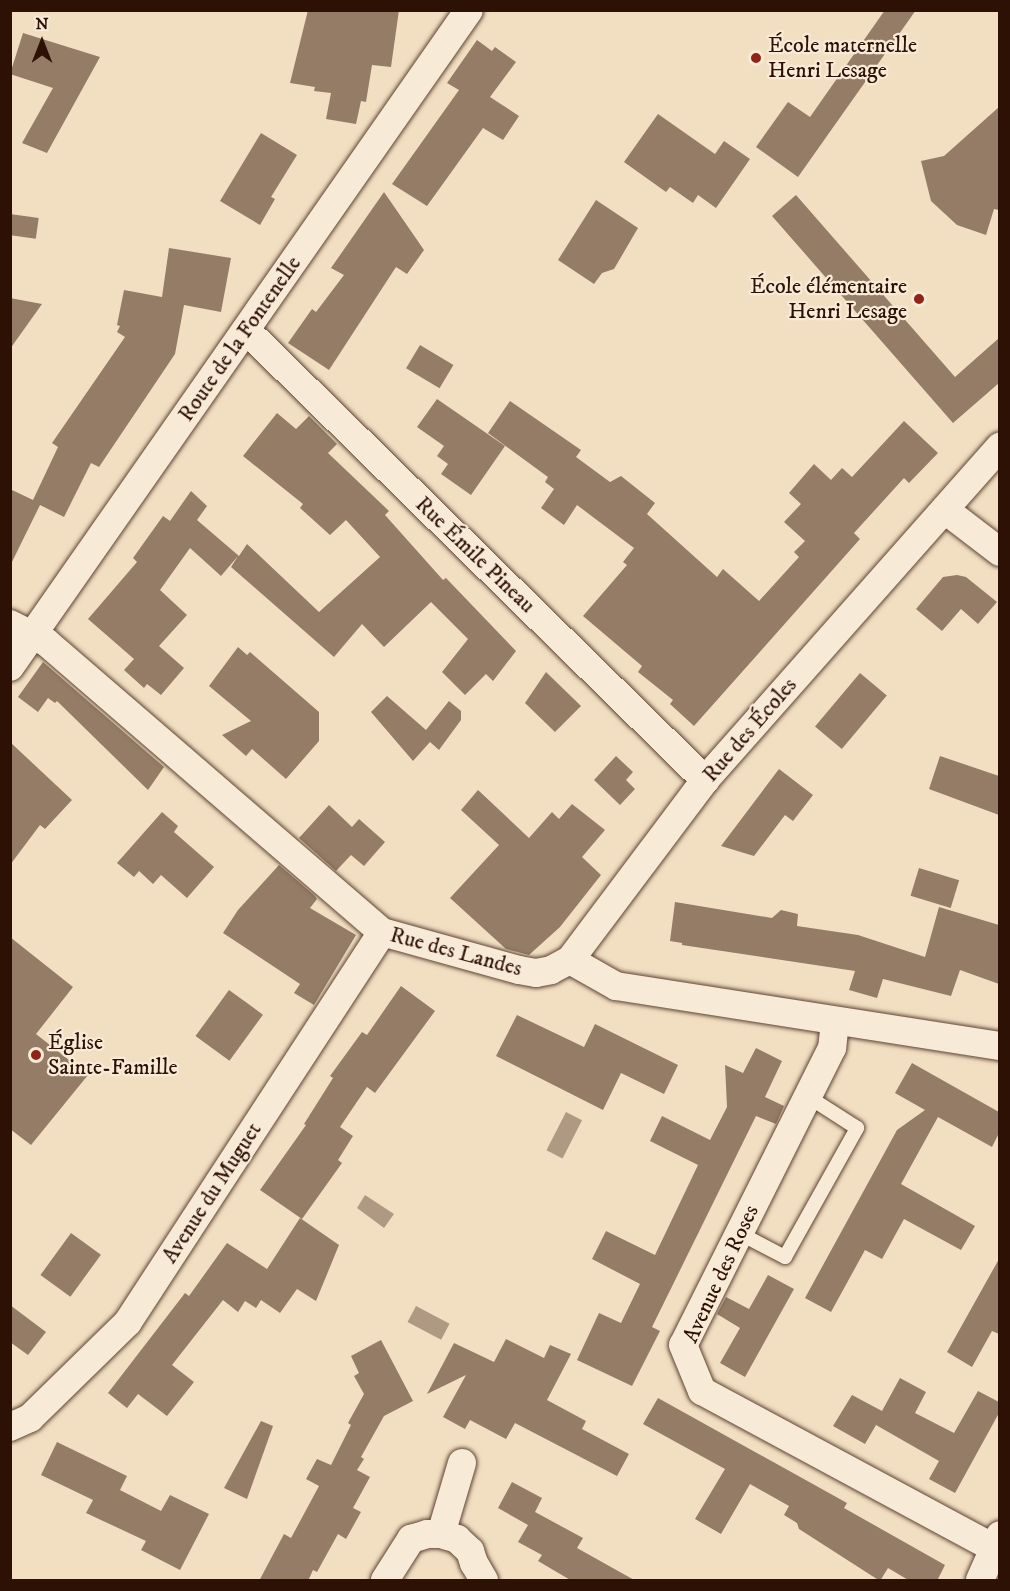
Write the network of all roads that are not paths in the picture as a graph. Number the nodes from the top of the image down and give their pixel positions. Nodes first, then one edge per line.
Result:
1 (469, 10) edge
2 (246, 330) junction
3 (999, 447) edge
4 (945, 510) junction
5 (999, 552) edge
6 (22, 629) edge
7 (10, 667) edge
8 (705, 780) junction
9 (382, 932) junction
10 (570, 960) junction
11 (835, 1021) junction
12 (999, 1046) edge
13 (807, 1096) junction
14 (739, 1233) junction
15 (10, 1427) edge
16 (462, 1463) dead end
17 (441, 1534) junction
18 (996, 1541) edge
19 (385, 1581) edge
20 (484, 1581) edge
21 (980, 1581) edge

1 - 2 street, Route de la Fontenelle
2 - 6 street, Route de la Fontenelle
2 - 8 street, Rue Émile Pineau
3 - 4 street, Rue des Écoles
4 - 5 street
4 - 8 street, Rue des Écoles
6 - 7 street, Route de la Fontenelle
6 - 9 street, Rue des Landes
8 - 10 street, Rue des Écoles
9 - 10 street, Rue des Landes
9 - 15 street, Avenue du Muguet
10 - 11 street
11 - 12 street
11 - 13 street, Avenue des Roses
13 - 14 street, Avenue des Roses
13 - 14 lane
14 - 18 street, Avenue des Roses
16 - 17 street
17 - 19 street
17 - 20 street
18 - 21 street

